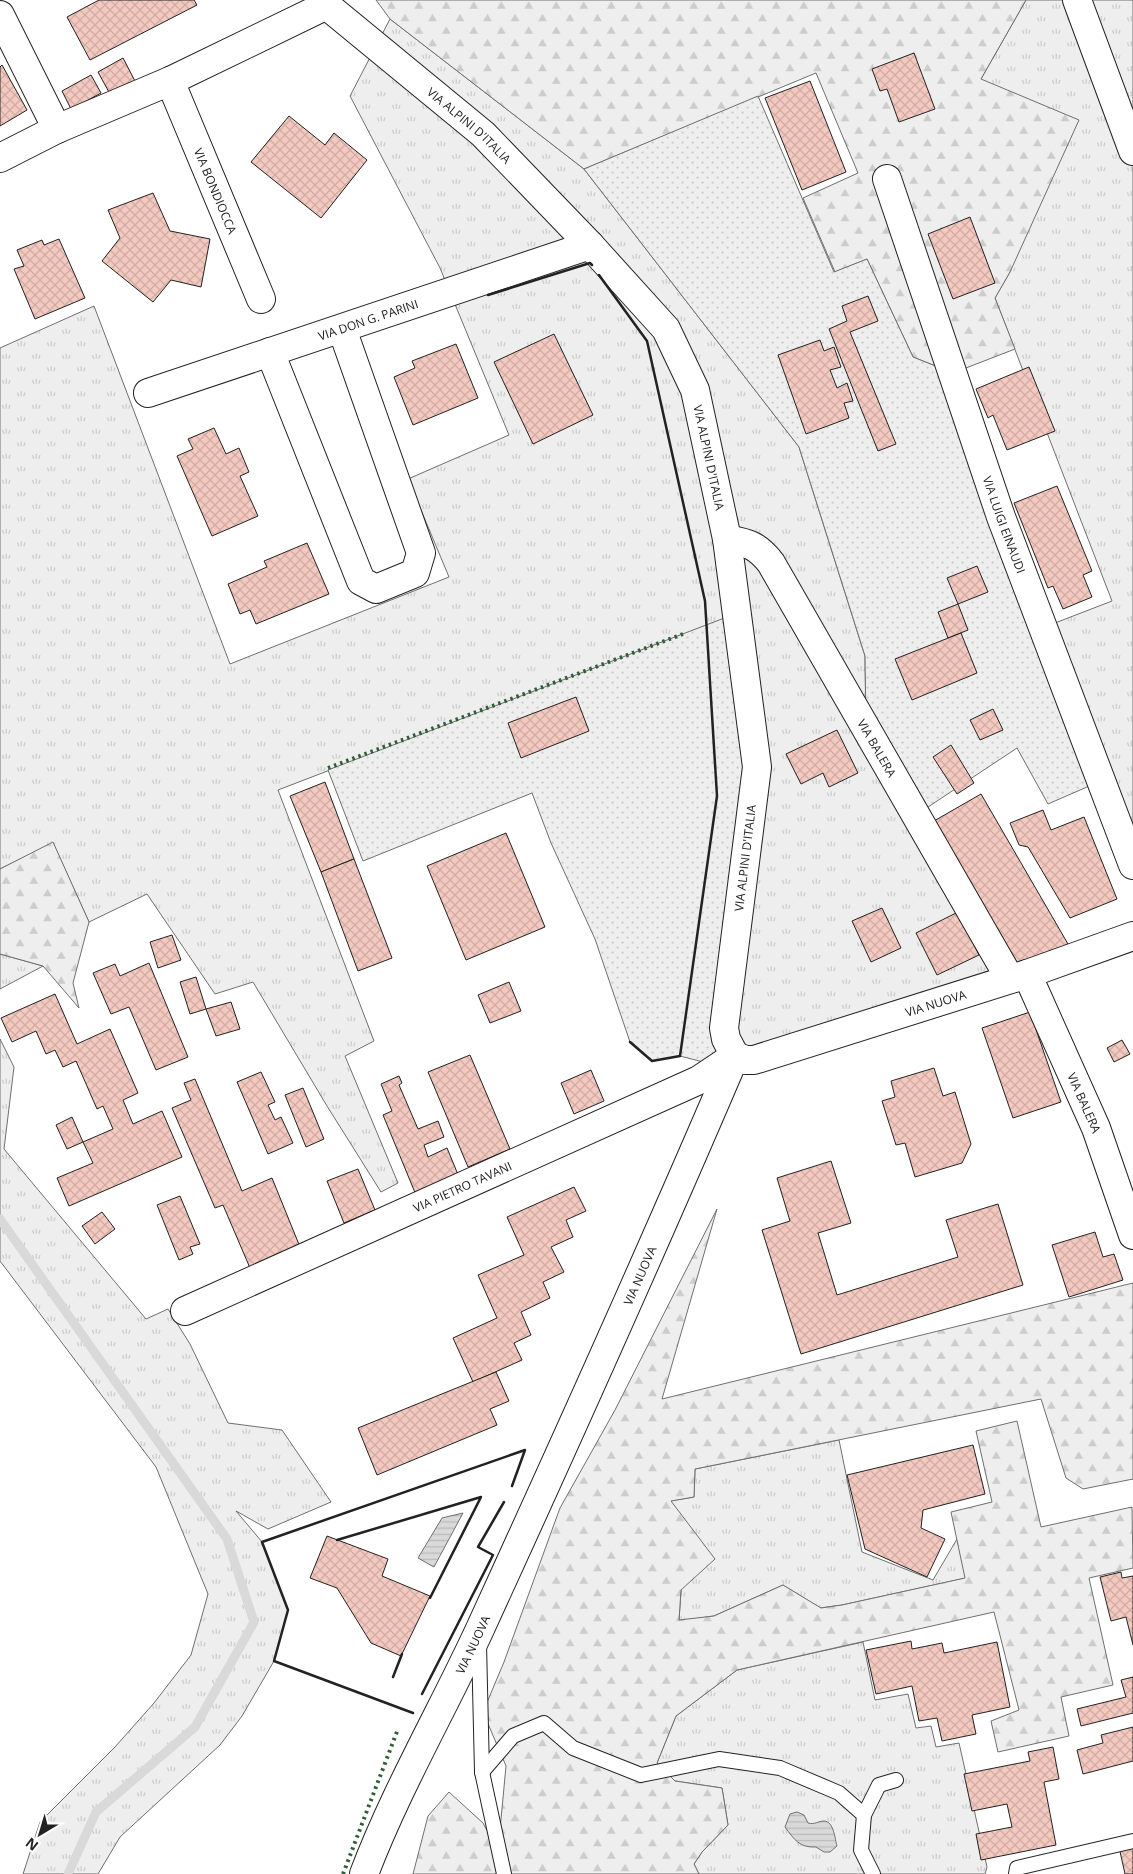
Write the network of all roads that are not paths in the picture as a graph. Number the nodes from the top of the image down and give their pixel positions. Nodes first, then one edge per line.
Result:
1 (1077, 0) edge
2 (324, 2) edge
3 (0, 15) edge
4 (170, 81) junction
5 (58, 129) junction
6 (1133, 151) edge
7 (0, 158) edge
8 (887, 179) dead end
9 (590, 245) junction
10 (261, 299) dead end
11 (342, 329) junction
12 (270, 352) junction
13 (148, 393) dead end
14 (727, 538) junction
15 (1133, 865) edge
16 (1133, 936) edge
17 (1019, 977) junction
18 (735, 1056) junction
19 (1133, 1235) edge
20 (185, 1311) dead end
21 (479, 1631) junction
22 (482, 1772) junction
23 (896, 1780) dead end
24 (864, 1815) junction
25 (1133, 1841) edge
26 (364, 1874) edge
27 (504, 1874) edge
28 (874, 1874) edge
29 (1016, 1874) edge

1 - 6 street
2 - 4 street
2 - 9 street, VIA ALPINI D'ITALIA
3 - 5 street
4 - 5 street
4 - 10 street, VIA BONDIOCCA
5 - 7 street
8 - 15 street, VIA LUIGI EINAUDI
9 - 11 street, VIA DON G. PARINI
9 - 14 street, VIA ALPINI D'ITALIA
11 - 12 street, VIA DON G. PARINI
11 - 12 street
12 - 13 street, VIA DON G. PARINI
14 - 17 street, VIA BALERA
14 - 18 street, VIA ALPINI D'ITALIA
16 - 17 street, VIA NUOVA
17 - 18 street, VIA NUOVA
17 - 19 street, VIA BALERA
18 - 20 street, VIA PIETRO TAVANI
18 - 21 street, VIA NUOVA
21 - 22 lane
21 - 26 street, VIA NUOVA
22 - 24 lane
22 - 27 lane
23 - 24 lane
24 - 28 lane
25 - 29 lane

